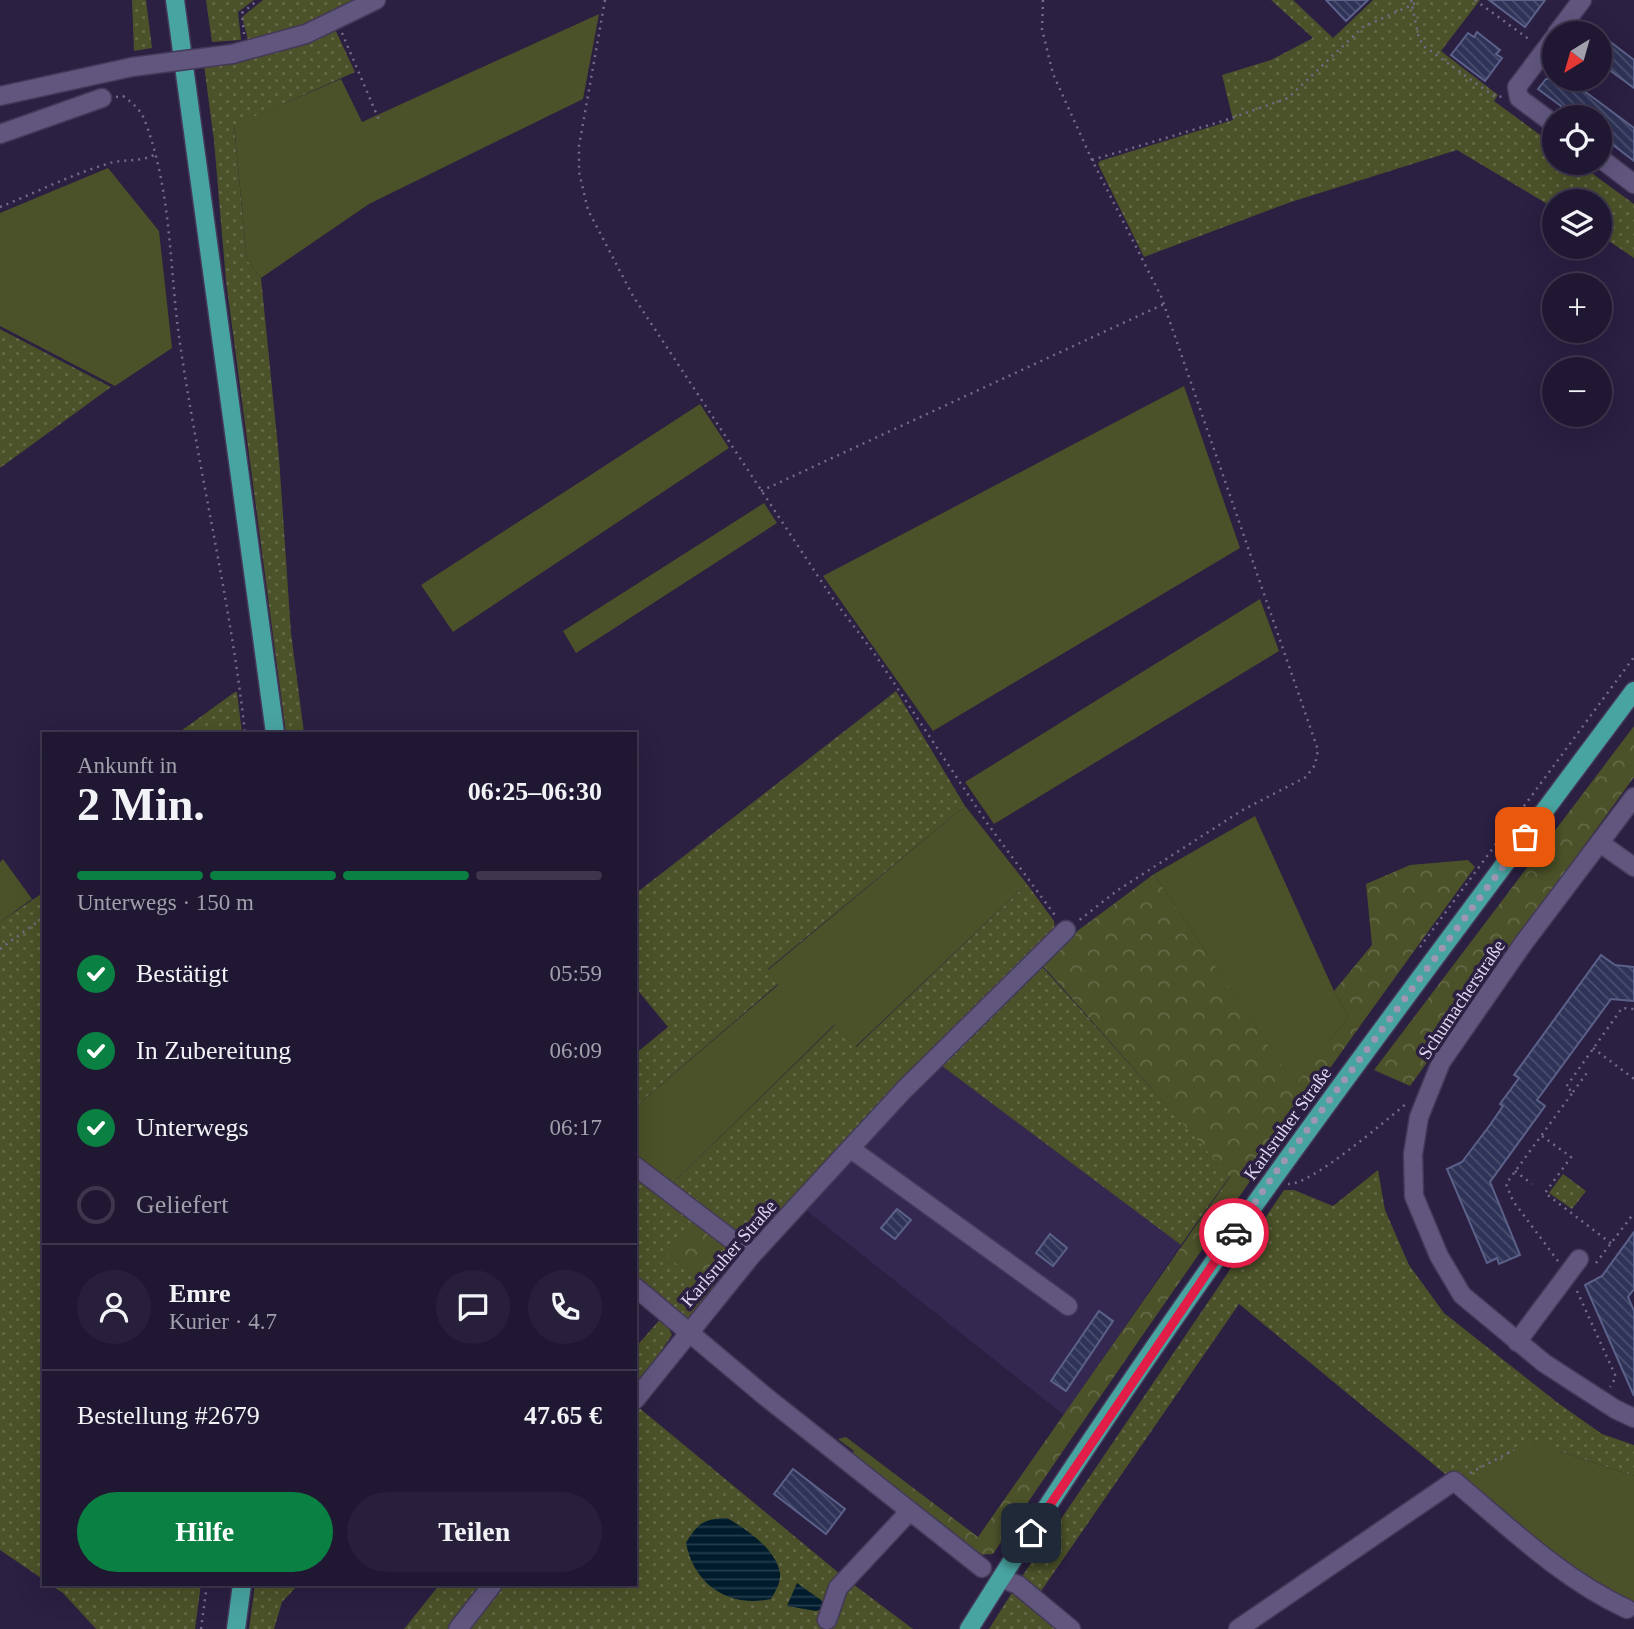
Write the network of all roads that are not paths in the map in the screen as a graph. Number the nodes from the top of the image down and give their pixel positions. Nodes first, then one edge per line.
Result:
1 (175, 0) edge
2 (376, 0) edge
3 (1581, 0) edge
4 (1566, 21) edge
5 (1542, 53) edge
6 (0, 96) edge
7 (102, 98) road end
8 (1542, 115) edge
9 (0, 134) edge
10 (1612, 167) edge
11 (1634, 184) edge
12 (1634, 691) edge
13 (275, 732) edge
14 (1634, 797) edge
15 (1634, 818) edge
16 (1614, 824) junction
17 (1600, 843) junction
18 (1634, 867) edge
19 (1066, 930) road end
20 (851, 1149) junction
21 (637, 1168) edge
22 (752, 1255) junction
23 (1588, 1262) road end
24 (637, 1289) edge
25 (1068, 1306) dead end
26 (688, 1332) junction
27 (1517, 1342) junction
28 (637, 1397) edge
29 (1634, 1418) edge
30 (910, 1511) junction
31 (982, 1568) dead end
32 (1001, 1578) junction
33 (242, 1586) edge
34 (491, 1586) edge
35 (1627, 1609) dead end
36 (827, 1620) dead end
37 (236, 1629) edge
38 (458, 1629) edge
39 (970, 1629) edge
40 (1071, 1629) edge
41 (1238, 1629) edge

1 - 13 main road
2 - 6 street, bridge
3 - 4 street
5 - 8 street
7 - 9 street
10 - 11 street
12 - 32 main road, Karlsruher Straße
14 - 16 street, Schumacherstraße
15 - 16 street
16 - 17 street, Schumacherstraße
17 - 18 street
17 - 27 street, Schumacherstraße
19 - 20 street, Karlsruher Straße
20 - 22 street, Karlsruher Straße
20 - 25 street
21 - 22 street
22 - 26 street, Karlsruher Straße
23 - 27 street
24 - 26 street
26 - 28 street, Karlsruher Straße
26 - 30 street
27 - 29 street, Schumacherstraße
30 - 31 street
30 - 36 street
32 - 39 main road, Karlsruher Straße
32 - 40 street
33 - 37 main road
34 - 38 street
35 - 41 street

